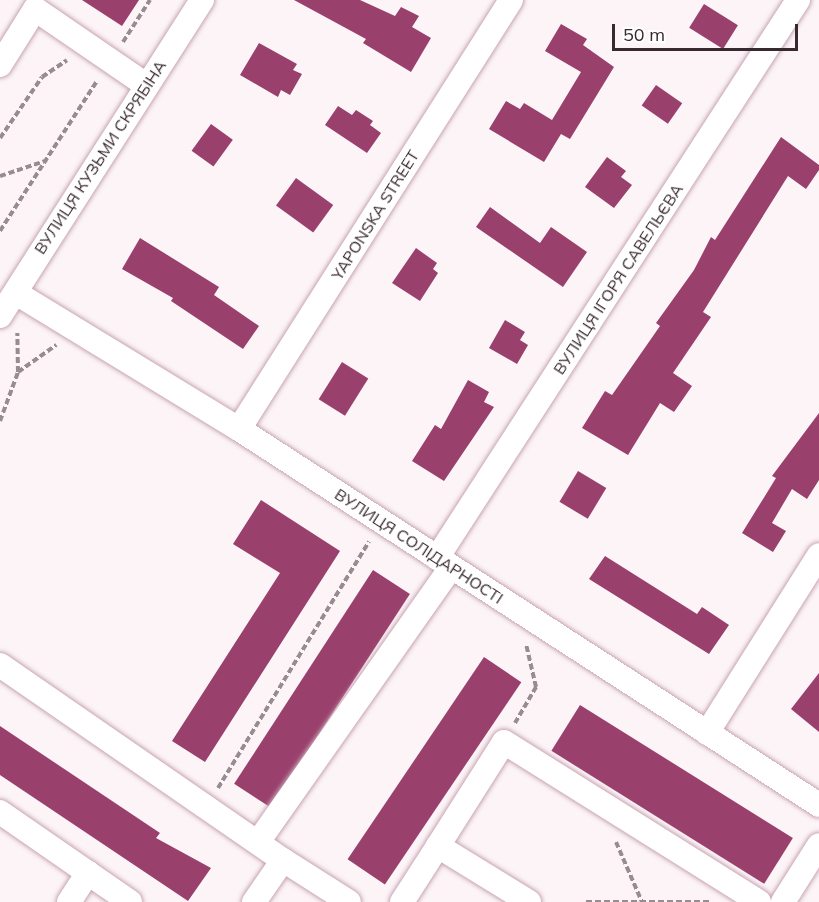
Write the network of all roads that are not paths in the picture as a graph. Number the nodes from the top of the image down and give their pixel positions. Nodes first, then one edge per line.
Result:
1 (202, 0) edge
2 (511, 0) edge
3 (798, 0) edge
4 (38, 4) edge
5 (0, 65) edge
6 (146, 85) junction
7 (16, 293) road end
8 (0, 316) edge
9 (239, 429) junction
10 (819, 555) edge
11 (444, 562) junction
12 (0, 665) edge
13 (707, 733) junction
14 (819, 805) edge
15 (0, 812) edge
16 (258, 842) junction
17 (819, 845) edge
18 (438, 846) junction
19 (283, 860) junction
20 (88, 873) junction
21 (69, 902) edge
22 (130, 902) edge
23 (254, 902) edge
24 (349, 902) edge
25 (402, 902) edge
26 (529, 902) edge
27 (759, 902) edge
28 (783, 902) edge

1 - 6 street, ВУЛИЦЯ КУЗЬМИ СКРЯБІНА
2 - 9 street, YAPONSKA STREET
3 - 11 street, ВУЛИЦЯ ІГОРЯ САВЕЛЬЄВА
4 - 5 street
4 - 6 street
6 - 8 street, ВУЛИЦЯ КУЗЬМИ СКРЯБІНА
7 - 9 street, ВУЛИЦЯ СОЛІДАРНОСТІ
9 - 11 street, ВУЛИЦЯ СОЛІДАРНОСТІ
10 - 13 street
11 - 13 street, ВУЛИЦЯ СОЛІДАРНОСТІ
11 - 16 street, ВУЛИЦЯ ІГОРЯ САВЕЛЬЄВА
12 - 16 street
13 - 14 street, ВУЛИЦЯ СОЛІДАРНОСТІ
15 - 20 street
16 - 19 street
17 - 28 street
18 - 25 street
18 - 26 street
18 - 27 street
19 - 23 street
19 - 24 street
20 - 21 street
20 - 22 street

